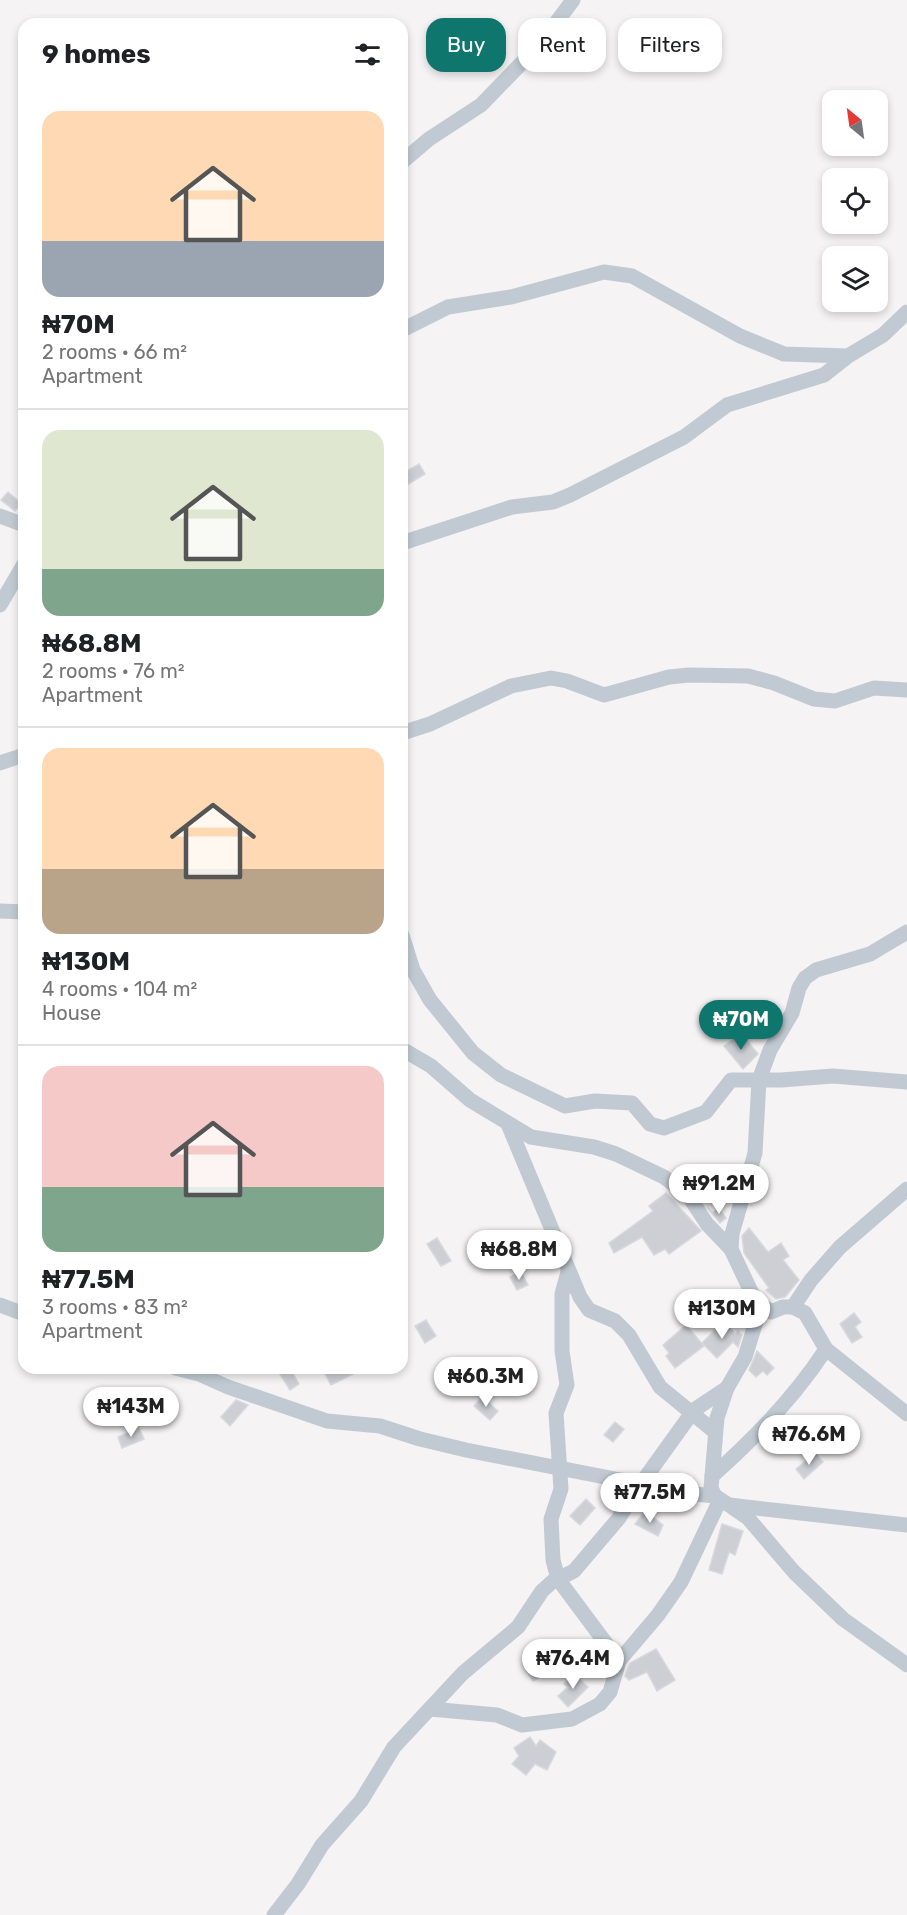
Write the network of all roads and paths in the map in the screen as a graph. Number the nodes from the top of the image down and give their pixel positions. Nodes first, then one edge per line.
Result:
1 (573, 0) edge
2 (408, 157) edge
3 (907, 312) edge
4 (408, 327) edge
5 (848, 356) junction
6 (0, 516) edge
7 (18, 523) edge
8 (408, 541) edge
9 (18, 574) edge
10 (0, 605) edge
11 (907, 690) edge
12 (408, 731) edge
13 (18, 757) edge
14 (0, 763) edge
15 (0, 911) edge
16 (18, 912) edge
17 (907, 932) edge
18 (408, 954) edge
19 (408, 1053) edge
20 (759, 1080) junction
21 (907, 1082) edge
22 (508, 1124) junction
23 (907, 1189) edge
24 (732, 1249) junction
25 (568, 1272) junction
26 (755, 1300) junction
27 (0, 1305) edge
28 (793, 1307) junction
29 (18, 1312) edge
30 (826, 1349) junction
31 (199, 1374) edge
32 (727, 1388) junction
33 (907, 1413) edge
34 (692, 1414) junction
35 (715, 1432) junction
36 (559, 1469) junction
37 (712, 1476) junction
38 (640, 1484) junction
39 (721, 1501) junction
40 (907, 1525) edge
41 (558, 1579) junction
42 (619, 1661) junction
43 (907, 1665) edge
44 (430, 1709) junction
45 (274, 1915) edge

1 - 2 street
3 - 5 street
4 - 5 street
5 - 8 street
6 - 7 street
9 - 10 street
11 - 12 street
13 - 14 street
15 - 16 street
17 - 20 street
18 - 20 street
19 - 22 street
20 - 21 street
20 - 24 street
22 - 24 street
22 - 25 street
23 - 28 street
24 - 26 street
25 - 34 street
25 - 36 street
26 - 28 street
26 - 32 street
27 - 29 street
28 - 30 street
30 - 33 street
30 - 37 street
31 - 36 street
32 - 34 street
32 - 35 street
34 - 35 street
34 - 38 street
35 - 37 street
36 - 38 street
36 - 41 street
37 - 39 street
38 - 39 street
38 - 41 street
39 - 40 street
39 - 42 street
39 - 43 street
41 - 42 street
41 - 44 street
42 - 44 street
44 - 45 street

